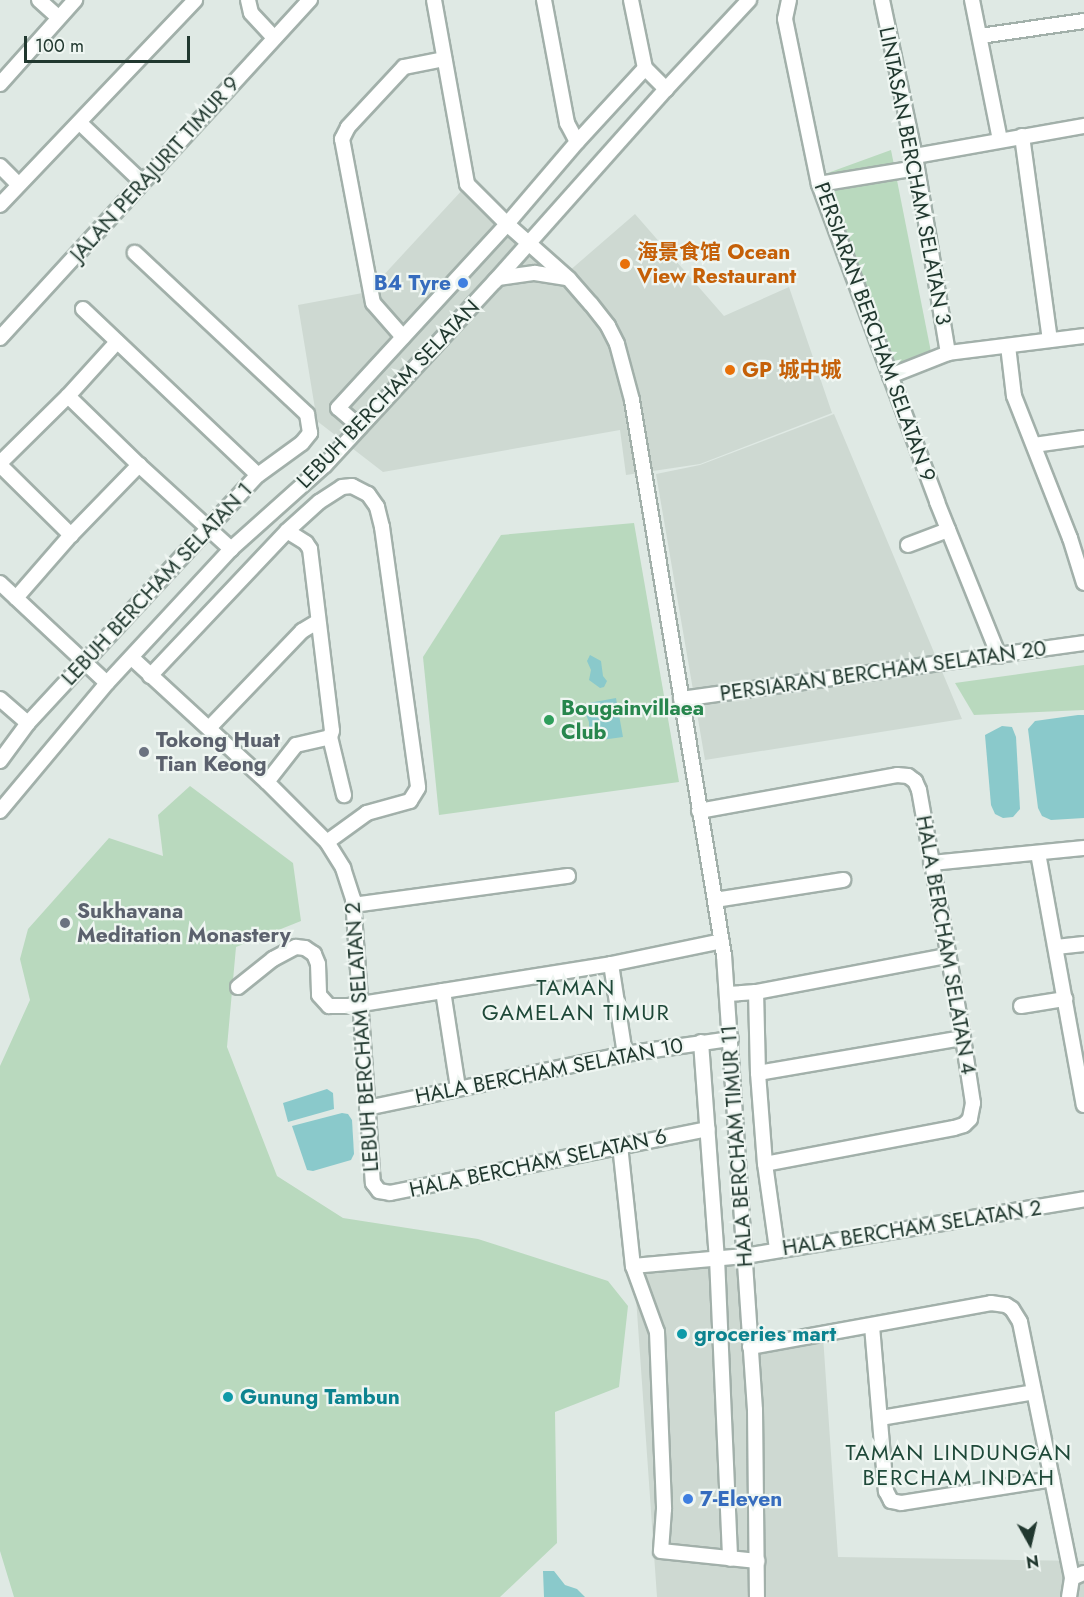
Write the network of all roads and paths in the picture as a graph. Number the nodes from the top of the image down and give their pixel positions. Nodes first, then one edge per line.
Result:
1 (39, 0) edge
2 (75, 0) edge
3 (195, 0) edge
4 (248, 0) edge
5 (310, 0) edge
6 (434, 0) edge
7 (544, 0) edge
8 (631, 0) edge
9 (749, 0) edge
10 (789, 0) edge
11 (882, 0) edge
12 (972, 0) edge
13 (58, 17) junction
14 (1084, 21) edge
15 (980, 36) junction
16 (274, 38) junction
17 (444, 59) junction
18 (645, 68) junction
19 (0, 84) edge
20 (666, 89) junction
21 (80, 123) junction
22 (1084, 126) edge
23 (1022, 136) junction
24 (1000, 140) junction
25 (577, 142) junction
26 (916, 162) junction
27 (0, 166) edge
28 (142, 182) junction
29 (18, 184) junction
30 (819, 184) junction
31 (0, 205) edge
32 (507, 224) junction
33 (530, 243) junction
34 (135, 254) dead end
35 (498, 278) junction
36 (569, 279) junction
37 (83, 309) dead end
38 (1084, 336) edge
39 (403, 337) junction
40 (0, 338) edge
41 (1050, 340) junction
42 (117, 342) junction
43 (1008, 346) junction
44 (948, 353) junction
45 (890, 376) junction
46 (68, 396) junction
47 (360, 427) junction
48 (1084, 438) edge
49 (1034, 445) junction
50 (0, 464) edge
51 (139, 465) junction
52 (258, 475) junction
53 (207, 530) junction
54 (948, 530) junction
55 (287, 531) junction
56 (71, 535) junction
57 (1084, 536) edge
58 (1070, 538) junction
59 (908, 545) dead end
60 (231, 549) junction
61 (0, 583) edge
62 (1084, 583) edge
63 (16, 598) junction
64 (317, 622) junction
65 (1084, 643) edge
66 (999, 656) junction
67 (132, 658) junction
68 (86, 663) junction
69 (150, 676) junction
70 (107, 683) junction
71 (0, 699) edge
72 (681, 699) junction
73 (28, 723) junction
74 (210, 727) junction
75 (330, 737) junction
76 (0, 761) edge
77 (267, 782) junction
78 (344, 795) dead end
79 (0, 811) edge
80 (699, 811) junction
81 (327, 842) junction
82 (1084, 848) edge
83 (1038, 853) junction
84 (931, 863) junction
85 (568, 876) dead end
86 (843, 880) dead end
87 (715, 900) junction
88 (353, 905) junction
89 (722, 941) junction
90 (1084, 944) edge
91 (1056, 947) junction
92 (947, 956) junction
93 (610, 964) junction
94 (238, 987) dead end
95 (443, 991) junction
96 (759, 991) junction
97 (728, 994) junction
98 (1065, 999) junction
99 (360, 1004) junction
100 (1021, 1006) dead end
101 (963, 1038) junction
102 (731, 1039) junction
103 (701, 1042) junction
104 (625, 1054) junction
105 (758, 1072) junction
106 (458, 1088) junction
107 (1084, 1105) edge
108 (367, 1108) junction
109 (708, 1129) junction
110 (620, 1145) junction
111 (765, 1164) junction
112 (373, 1183) joint
113 (1084, 1199) edge
114 (777, 1250) junction
115 (745, 1256) junction
116 (717, 1258) junction
117 (633, 1266) junction
118 (872, 1326) junction
119 (750, 1347) junction
120 (1034, 1392) junction
121 (881, 1418) junction
122 (1052, 1479) junction
123 (730, 1559) junction
124 (757, 1561) junction
125 (1078, 1575) edge
126 (758, 1597) edge
127 (1069, 1597) edge

1 - 13 street
2 - 13 street
3 - 21 street
4 - 16 street
5 - 16 street, JALAN PERAJURIT TIMUR 9
6 - 17 street, HALA BERCHAM TIMUR 11
7 - 25 street
8 - 18 street
9 - 20 street, LEBUH BERCHAM SELATAN
10 - 30 street, PERSIARAN BERCHAM SELATAN 9
11 - 26 street, LINTASAN BERCHAM SELATAN 3
12 - 15 street
13 - 19 street
14 - 15 street
15 - 24 street
16 - 28 street, JALAN PERAJURIT TIMUR 9
17 - 32 street, HALA BERCHAM TIMUR 11
17 - 39 street
18 - 20 street
18 - 25 street
20 - 33 street, LEBUH BERCHAM SELATAN
21 - 28 street
21 - 29 street
22 - 23 street
23 - 24 street
23 - 41 street
24 - 26 street
25 - 32 street
26 - 30 street
26 - 44 street, LINTASAN BERCHAM SELATAN 3
27 - 29 street
28 - 40 street, JALAN PERAJURIT TIMUR 9
29 - 31 street
30 - 45 street, PERSIARAN BERCHAM SELATAN 9
32 - 33 street, HALA BERCHAM TIMUR 11
32 - 39 street
33 - 35 street, LEBUH BERCHAM SELATAN
33 - 36 street, HALA BERCHAM TIMUR 11
34 - 52 street, LEBUH BERCHAM SELATAN 1
35 - 36 street
35 - 47 street, LEBUH BERCHAM SELATAN
36 - 72 street, HALA BERCHAM TIMUR 11
37 - 42 street
38 - 41 street
39 - 47 street
41 - 43 street
42 - 46 street
42 - 52 street
43 - 44 street
43 - 49 street
44 - 45 street
45 - 54 street, PERSIARAN BERCHAM SELATAN 9
46 - 50 street
46 - 51 street
47 - 60 street, LEBUH BERCHAM SELATAN
48 - 49 street
49 - 58 street
50 - 56 street
51 - 53 street
51 - 56 street
52 - 53 street, LEBUH BERCHAM SELATAN 1
53 - 60 street
53 - 68 street, LEBUH BERCHAM SELATAN 1
54 - 59 street
54 - 66 street, PERSIARAN BERCHAM SELATAN 9
55 - 64 street
55 - 69 street
55 - 81 street
56 - 63 street
57 - 58 street
58 - 62 street
60 - 67 street, LEBUH BERCHAM SELATAN
61 - 63 street
63 - 68 street
64 - 74 street
64 - 75 street
65 - 66 street, PERSIARAN BERCHAM SELATAN 20
66 - 72 street, PERSIARAN BERCHAM SELATAN 20
67 - 69 street, LEBUH BERCHAM SELATAN 2
67 - 70 street, LEBUH BERCHAM SELATAN
68 - 70 street
68 - 73 street, LEBUH BERCHAM SELATAN 1
69 - 74 street, LEBUH BERCHAM SELATAN 2
70 - 79 street, LEBUH BERCHAM SELATAN
71 - 73 street
72 - 80 street, HALA BERCHAM TIMUR 11
73 - 76 street, LEBUH BERCHAM SELATAN 1
74 - 77 street, LEBUH BERCHAM SELATAN 2
75 - 77 street
75 - 78 street
77 - 81 street, LEBUH BERCHAM SELATAN 2
80 - 84 street, HALA BERCHAM SELATAN 4
80 - 87 street, HALA BERCHAM TIMUR 11
81 - 88 street, LEBUH BERCHAM SELATAN 2
82 - 83 street
83 - 84 street
83 - 91 street
84 - 92 street, HALA BERCHAM SELATAN 4
85 - 88 street
86 - 87 street
87 - 89 street, HALA BERCHAM TIMUR 11
88 - 99 street, LEBUH BERCHAM SELATAN 2
89 - 93 street
89 - 97 street, HALA BERCHAM TIMUR 11
90 - 91 street
91 - 98 street
92 - 96 street
92 - 101 street, HALA BERCHAM SELATAN 4
93 - 95 street
93 - 104 street
94 - 99 street
95 - 99 street
95 - 106 street
96 - 97 street
96 - 105 street
97 - 102 street, HALA BERCHAM TIMUR 11
98 - 100 street
98 - 107 street
99 - 108 street, LEBUH BERCHAM SELATAN 2
101 - 105 street
101 - 111 street, HALA BERCHAM SELATAN 4
102 - 103 street, HALA BERCHAM SELATAN 10
102 - 115 street, HALA BERCHAM TIMUR 11
103 - 104 street, HALA BERCHAM SELATAN 10
103 - 109 street
104 - 106 street, HALA BERCHAM SELATAN 10
105 - 111 street
106 - 108 street, HALA BERCHAM SELATAN 10
108 - 112 street, LEBUH BERCHAM SELATAN 2
109 - 110 street, HALA BERCHAM SELATAN 6
109 - 116 street
110 - 112 street, HALA BERCHAM SELATAN 6
110 - 117 street
111 - 114 street
113 - 114 street, HALA BERCHAM SELATAN 2
114 - 115 street, HALA BERCHAM SELATAN 2
115 - 116 street, HALA BERCHAM SELATAN 2
115 - 119 street, HALA BERCHAM TIMUR 11
116 - 117 street, HALA BERCHAM SELATAN 2
116 - 123 street
117 - 123 street
118 - 119 street
118 - 120 street
118 - 121 street
119 - 124 street, HALA BERCHAM TIMUR 11
120 - 121 street
120 - 122 street
121 - 122 street
122 - 125 street
123 - 124 street
124 - 126 street, HALA BERCHAM TIMUR 11
125 - 127 street

